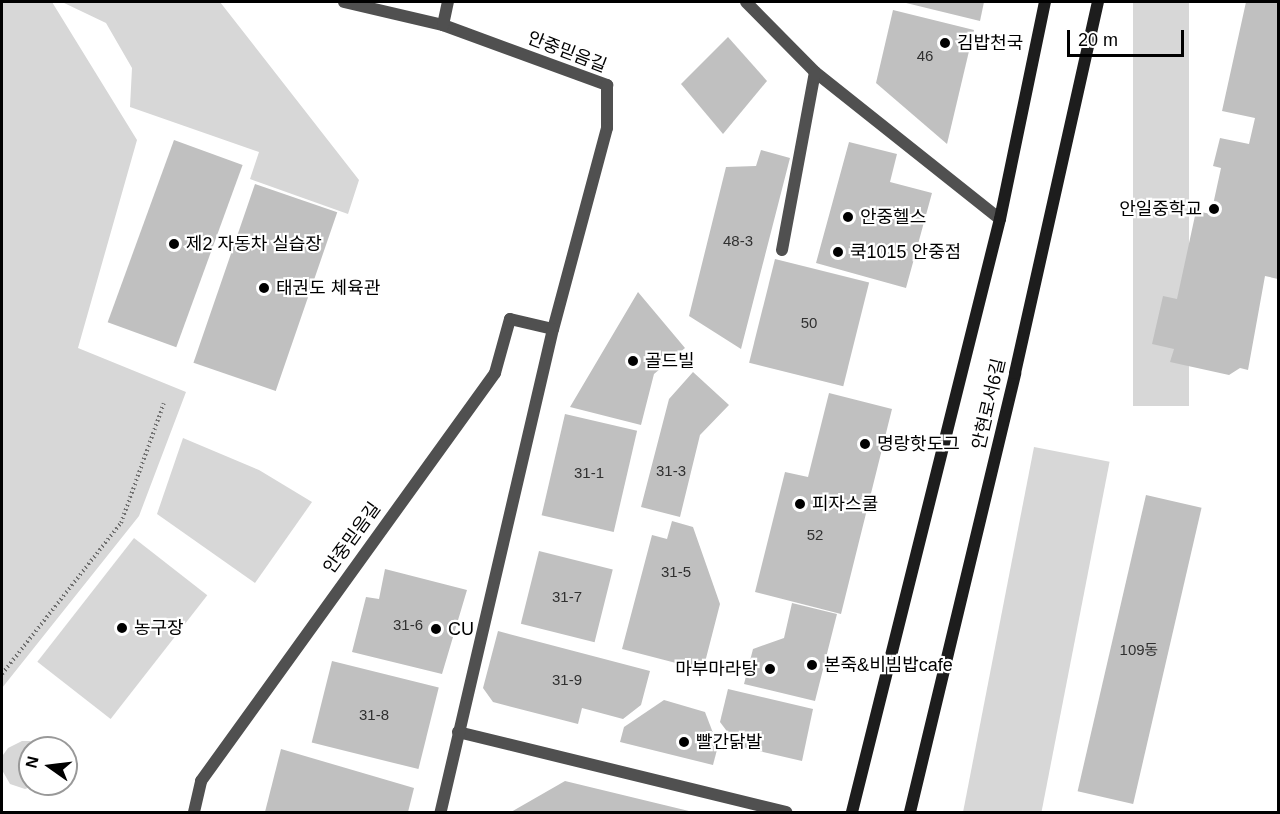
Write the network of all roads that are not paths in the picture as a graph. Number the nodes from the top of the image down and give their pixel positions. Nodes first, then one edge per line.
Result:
1 (344, 2) edge
2 (448, 2) edge
3 (746, 2) edge
4 (1045, 2) edge
5 (1098, 2) edge
6 (443, 25) junction
7 (815, 72) junction
8 (1000, 219) junction
9 (782, 250) dead end
10 (553, 329) junction
11 (458, 732) junction
12 (194, 813) edge
13 (441, 813) edge
14 (786, 813) edge
15 (852, 813) edge
16 (910, 813) edge

1 - 6 street, 안중믿음길
2 - 6 street
3 - 7 street
4 - 8 street, 안현로서6길
5 - 16 street, 안현로서6길
6 - 10 street, 안중믿음길
7 - 8 street
7 - 9 street
8 - 15 street, 안현로서6길
10 - 11 street, 안중믿음길
10 - 12 street, 안중믿음길
11 - 13 street, 안중믿음길
11 - 14 street

